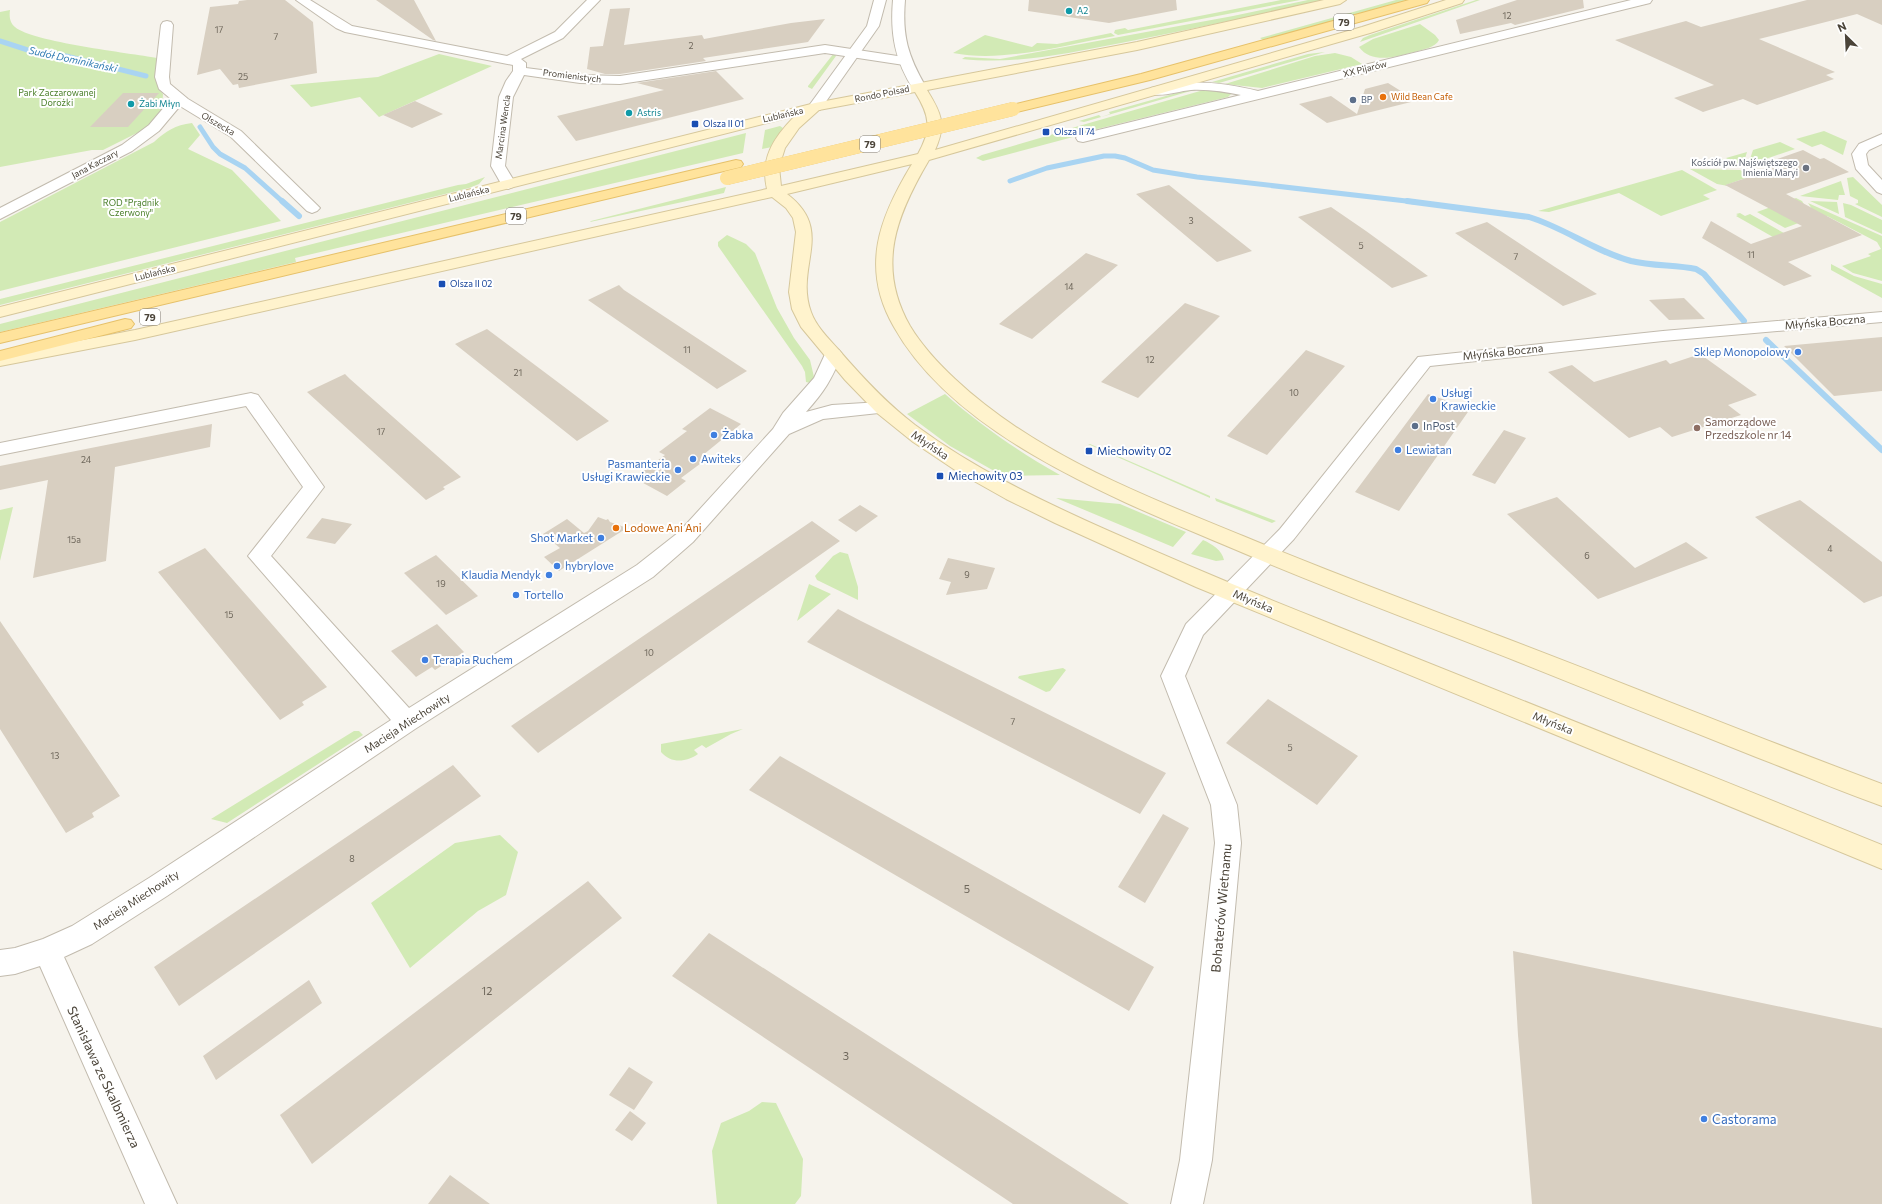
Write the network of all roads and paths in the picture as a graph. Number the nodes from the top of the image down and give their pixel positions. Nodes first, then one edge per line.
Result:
1 (302, 0) edge
2 (594, 0) edge
3 (880, 0) edge
4 (899, 0) edge
5 (1340, 0) edge
6 (1383, 0) edge
7 (1423, 0) edge
8 (1458, 0) edge
9 (1646, 0) edge
10 (168, 25) dead end
11 (852, 54) junction
12 (509, 60) junction
13 (904, 61) junction
14 (520, 71) junction
15 (919, 87) junction
16 (1153, 92) junction
17 (1256, 95) junction
18 (179, 99) junction
19 (1009, 105) junction
20 (815, 107) junction
21 (1084, 138) dead end
22 (1882, 138) edge
23 (924, 157) junction
24 (508, 184) junction
25 (1882, 189) edge
26 (775, 192) junction
27 (312, 208) dead end
28 (1, 213) edge
29 (298, 274) junction
30 (0, 312) edge
31 (1882, 317) edge
32 (0, 338) edge
33 (833, 354) junction
34 (0, 356) edge
35 (0, 361) edge
36 (881, 408) junction
37 (780, 433) junction
38 (0, 449) edge
39 (1268, 555) junction
40 (1230, 592) junction
41 (407, 722) junction
42 (1882, 794) edge
43 (1882, 857) edge
44 (47, 951) junction
45 (0, 963) edge
46 (161, 1204) edge
47 (1188, 1204) edge

1 - 12 street
2 - 12 street
3 - 11 street, Lublańska
4 - 13 street
5 - 15 main road
6 - 19 main road, 79
7 - 19 main road, 79
8 - 16 main road
9 - 17 street, XX Pijarów
10 - 18 street, Olszecka
11 - 13 street, Promienistych
11 - 14 street, Promienistych
11 - 20 street, Lublańska
12 - 14 street
13 - 15 street
14 - 24 street, Marcina Wencla
15 - 20 main road, Rondo Polsad
15 - 23 main road, Rondo Polsad
16 - 17 street
16 - 23 main road
17 - 21 street, XX Pijarów
18 - 27 street, Olszecka
18 - 28 street, Jana Kaczary
19 - 29 main road, 79
19 - 29 main road, 79, bridge
20 - 24 main road, Lublańska
20 - 26 main road, Rondo Polsad
22 - 25 street
23 - 26 main road
23 - 39 main road
24 - 30 main road, Lublańska
26 - 33 main road, Młyńska
26 - 35 main road
29 - 32 main road, 79
29 - 34 main road, 79
31 - 39 street, Młyńska Boczna
33 - 36 main road, Młyńska
33 - 37 street, Macieja Miechowity
36 - 37 street, Macieja Miechowity
36 - 40 main road, Młyńska
37 - 41 street, Macieja Miechowity
38 - 41 street
39 - 40 street, Młyńska Boczna
39 - 42 main road
40 - 43 main road, Młyńska
40 - 47 street, Bohaterów Wietnamu
41 - 44 street, Macieja Miechowity
44 - 45 street, Macieja Miechowity
44 - 46 street, Stanisława ze Skalbmierza

